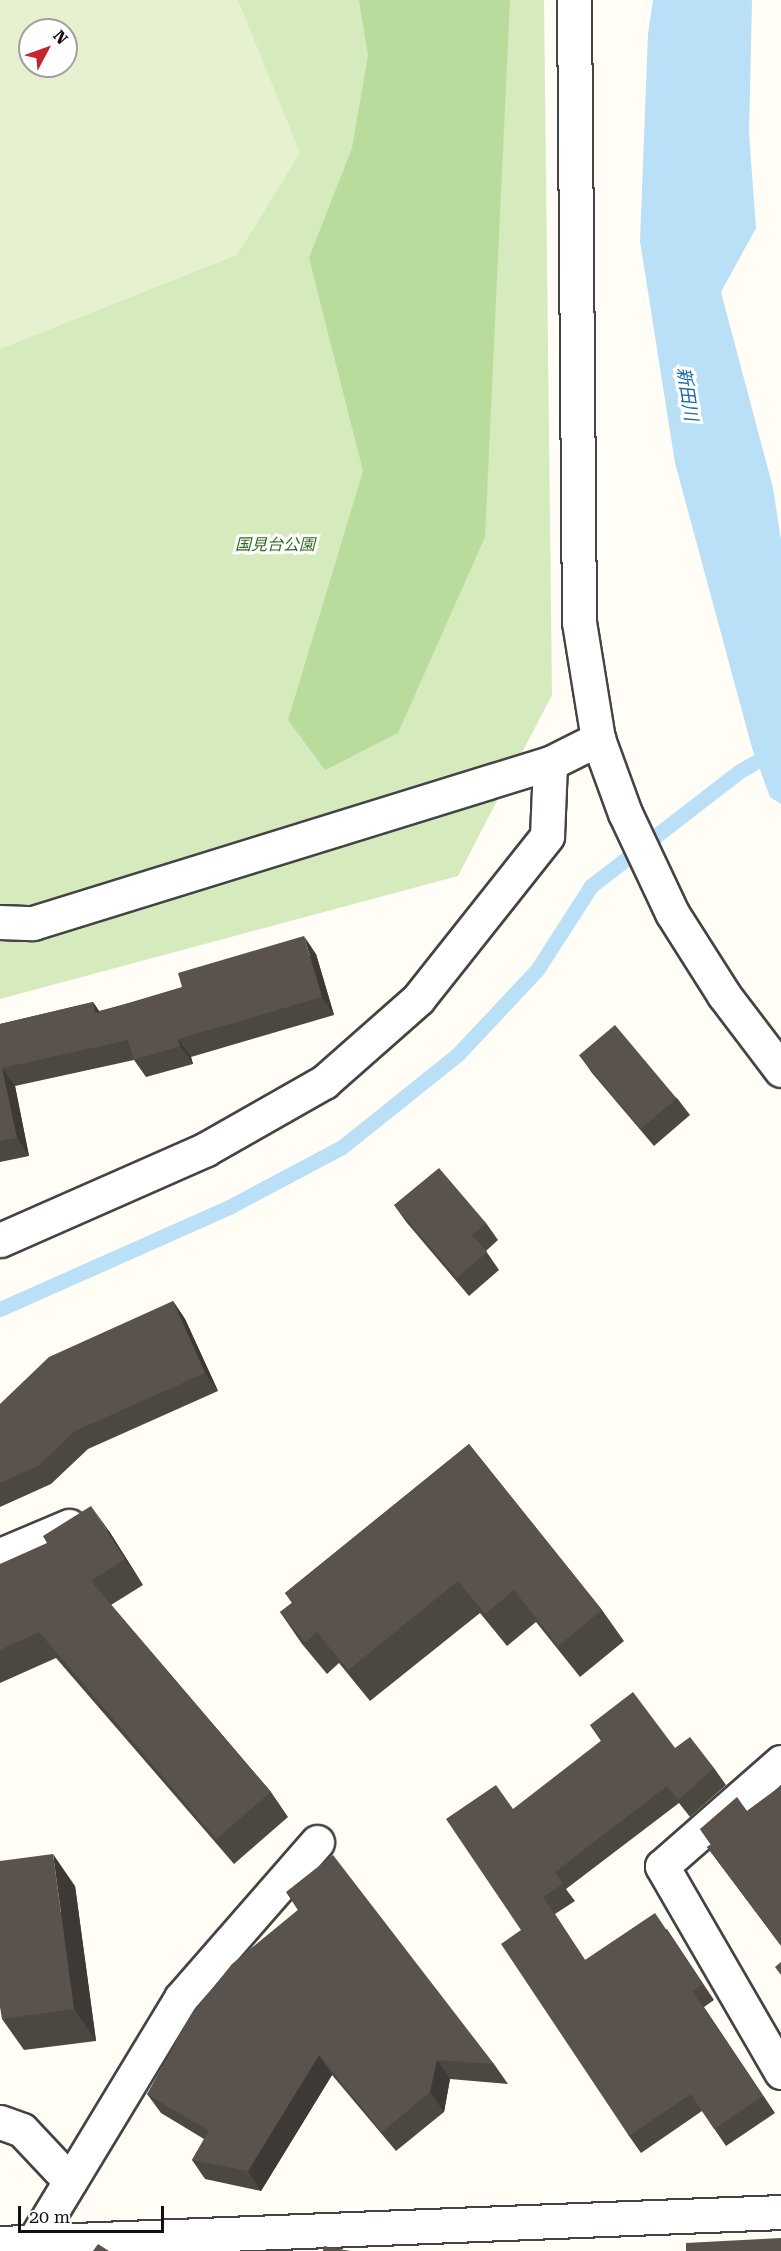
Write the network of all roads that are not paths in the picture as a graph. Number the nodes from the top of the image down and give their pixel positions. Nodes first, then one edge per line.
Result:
1 (574, 0) edge
2 (598, 739) junction
3 (550, 762) junction
4 (0, 921) edge
5 (781, 1070) edge
6 (0, 1240) edge
7 (69, 1527) edge
8 (0, 1555) edge
9 (781, 1762) edge
10 (317, 1842) dead end
11 (781, 2072) edge
12 (0, 2122) edge
13 (70, 2181) junction
14 (781, 2212) edge
15 (35, 2239) junction
16 (0, 2243) edge

1 - 2 street
2 - 3 street
2 - 5 street
3 - 4 street
3 - 6 street
7 - 8 street
9 - 11 street
10 - 13 street
12 - 13 street
13 - 15 street
14 - 15 street
15 - 16 street

